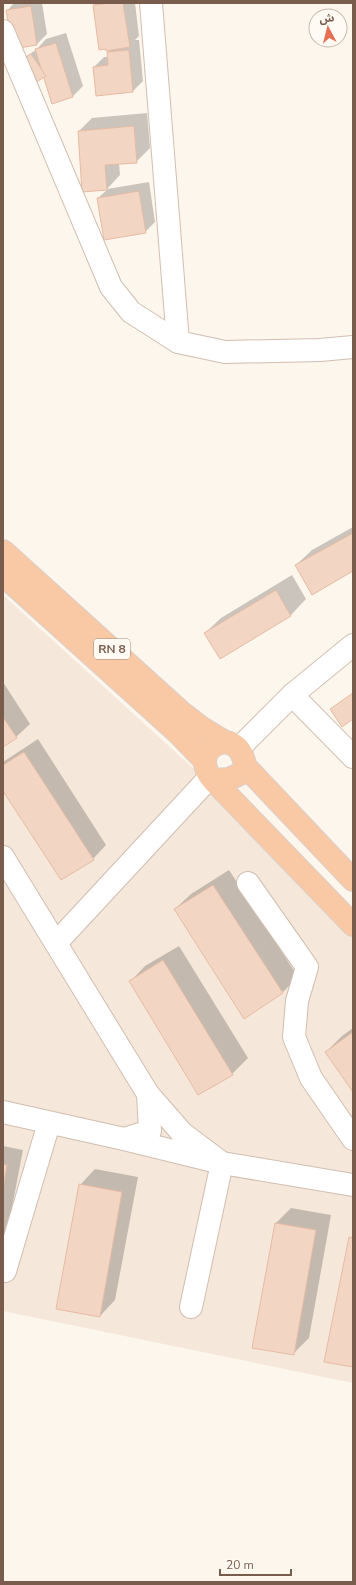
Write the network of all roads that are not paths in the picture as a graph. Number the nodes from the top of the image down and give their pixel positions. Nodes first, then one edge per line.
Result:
1 (151, 3) edge
2 (3, 31) edge
3 (178, 342) junction
4 (353, 346) edge
5 (3, 551) edge
6 (3, 575) edge
7 (353, 645) edge
8 (292, 695) junction
9 (237, 752) junction
10 (353, 757) edge
11 (209, 772) junction
12 (3, 857) edge
13 (353, 880) edge
14 (248, 883) dead end
15 (353, 925) edge
16 (56, 943) junction
17 (148, 1094) junction
18 (3, 1112) edge
19 (49, 1123) junction
20 (124, 1139) junction
21 (353, 1139) edge
22 (222, 1163) junction
23 (353, 1185) edge
24 (5, 1271) dead end
25 (191, 1307) dead end

1 - 3 street
2 - 3 street
3 - 4 street
5 - 9 highway, RN 8
6 - 11 highway, RN 8
7 - 8 street
8 - 9 street
8 - 10 street
9 - 11 highway
9 - 11 highway
9 - 13 highway, RN 8
11 - 15 highway, RN 8
11 - 16 street
12 - 16 street
14 - 21 street
16 - 17 street
17 - 20 street
17 - 22 street
18 - 19 street
19 - 20 street
19 - 24 street
20 - 22 street
22 - 23 street
22 - 25 street

